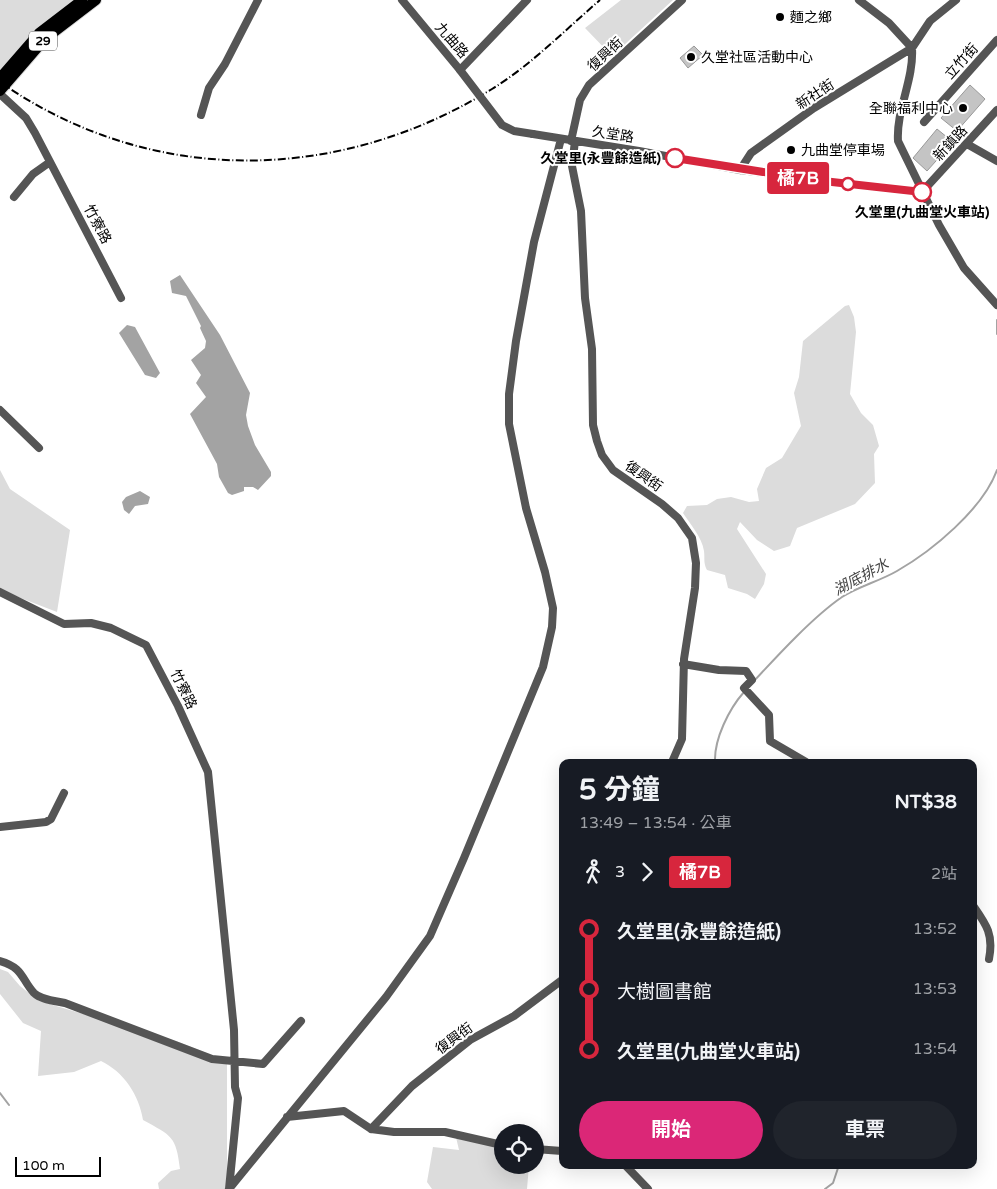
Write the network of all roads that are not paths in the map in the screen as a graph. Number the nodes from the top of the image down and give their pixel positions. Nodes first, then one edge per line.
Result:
1 (82, 0) edge
2 (96, 0) edge
3 (258, 0) edge
4 (402, 0) edge
5 (527, 0) edge
6 (682, 0) edge
7 (859, 0) edge
8 (956, 0) edge
9 (997, 40) edge
10 (912, 48) junction
11 (460, 70) junction
12 (0, 78) edge
13 (0, 93) edge
14 (997, 110) edge
15 (201, 115) dead end
16 (924, 122) dead end
17 (561, 139) junction
18 (573, 141) junction
19 (967, 144) junction
20 (997, 161) edge
21 (50, 162) junction
22 (740, 170) junction
23 (922, 192) junction
24 (14, 197) dead end
25 (121, 298) dead end
26 (997, 305) edge
27 (0, 410) edge
28 (39, 448) dead end
29 (0, 592) edge
30 (683, 664) junction
31 (673, 759) edge
32 (801, 759) edge
33 (64, 793) dead end
34 (0, 827) edge
35 (977, 911) edge
36 (989, 959) dead end
37 (0, 961) edge
38 (559, 982) edge
39 (301, 1021) dead end
40 (235, 1062) junction
41 (287, 1117) junction
42 (371, 1129) junction
43 (494, 1143) edge
44 (544, 1150) edge
45 (559, 1151) edge
46 (629, 1169) edge
47 (229, 1189) edge
48 (648, 1189) edge

1 - 12 main road, 29
2 - 13 main road, 竹寮路 / 29
3 - 15 street
4 - 11 street, 九曲路
5 - 11 street, 九曲路
6 - 18 street, 復興街
7 - 10 street
8 - 10 street
9 - 16 street, 立竹街
10 - 22 street, 新社街
10 - 23 street
11 - 17 street, 久堂路, bridge
13 - 21 street, 竹寮路
14 - 19 street, 新鎮路
17 - 18 street, 久堂路
17 - 41 street
18 - 22 street, 久堂路
18 - 30 street, 復興街
19 - 20 street
19 - 23 street, 新鎮路
21 - 24 street
21 - 25 street, 竹寮路
22 - 23 street, 久堂路
23 - 26 street
27 - 28 street
29 - 40 street, 竹寮路
30 - 31 street, 復興街
30 - 32 street
33 - 34 street
35 - 36 street
37 - 40 street
38 - 42 street, 復興街
39 - 40 street
40 - 47 street, 竹寮路
41 - 42 street
41 - 47 street
42 - 43 street
44 - 45 street
46 - 48 street

